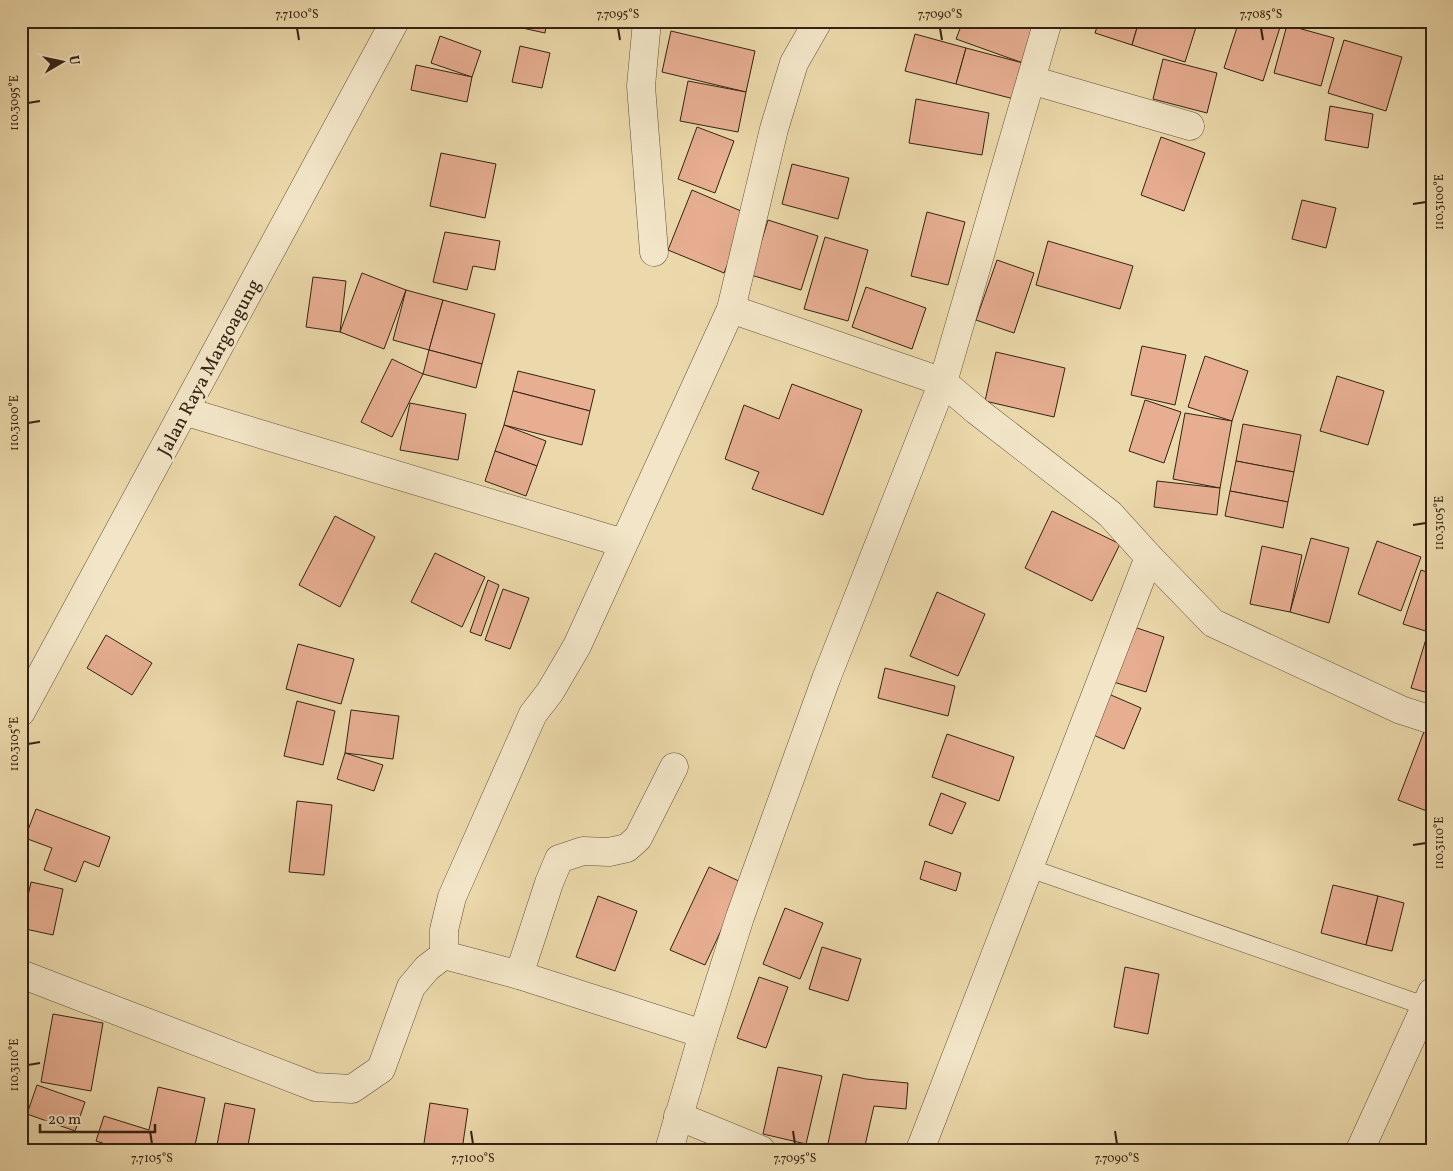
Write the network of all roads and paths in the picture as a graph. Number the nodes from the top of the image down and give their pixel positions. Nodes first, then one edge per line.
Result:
1 (395, 21) edge
2 (647, 21) edge
3 (818, 21) edge
4 (1048, 21) edge
5 (1031, 80) junction
6 (1190, 126) dead end
7 (654, 252) dead end
8 (731, 309) junction
9 (943, 382) junction
10 (184, 411) junction
11 (623, 543) junction
12 (1149, 557) junction
13 (21, 712) edge
14 (1432, 720) edge
15 (674, 767) dead end
16 (1029, 868) junction
17 (444, 955) junction
18 (21, 974) edge
19 (520, 975) junction
20 (1429, 999) edge
21 (703, 1034) junction
22 (678, 1116) junction
23 (669, 1150) edge
24 (761, 1150) edge
25 (920, 1150) edge
26 (1360, 1150) edge

1 - 10 street, Jalan Raya Margoagung
2 - 7 street
3 - 8 street
4 - 5 street
5 - 6 street
5 - 9 street
8 - 9 street
8 - 11 street
9 - 12 street
9 - 21 street
10 - 11 street
10 - 13 street, Jalan Raya Margoagung
11 - 17 street
12 - 14 street
12 - 16 street
15 - 19 street
16 - 20 lane
16 - 25 street
17 - 18 street
17 - 19 street
19 - 21 street
20 - 26 street
21 - 22 street
22 - 23 street
22 - 24 street

